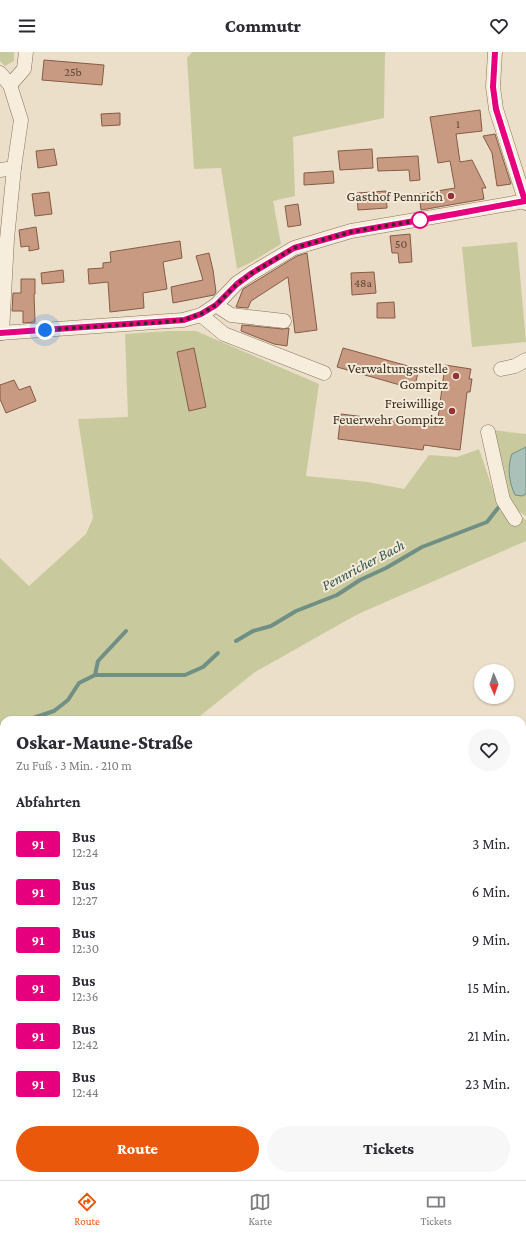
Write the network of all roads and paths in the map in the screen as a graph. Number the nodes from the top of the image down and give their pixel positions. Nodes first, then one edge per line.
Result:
1 (26, 52) edge
2 (495, 52) edge
3 (0, 74) edge
4 (10, 85) junction
5 (7, 169) edge
6 (526, 202) edge
7 (216, 305) junction
8 (201, 314) junction
9 (284, 321) dead end
10 (1, 333) edge
11 (526, 360) edge
12 (501, 369) dead end
13 (324, 373) dead end
14 (488, 432) dead end
15 (509, 509) dead end

1 - 4 street
2 - 6 street
3 - 4 street
4 - 5 street
5 - 10 street
6 - 7 street
7 - 8 street
7 - 9 street
8 - 10 street
8 - 13 street
11 - 12 street
14 - 15 street

